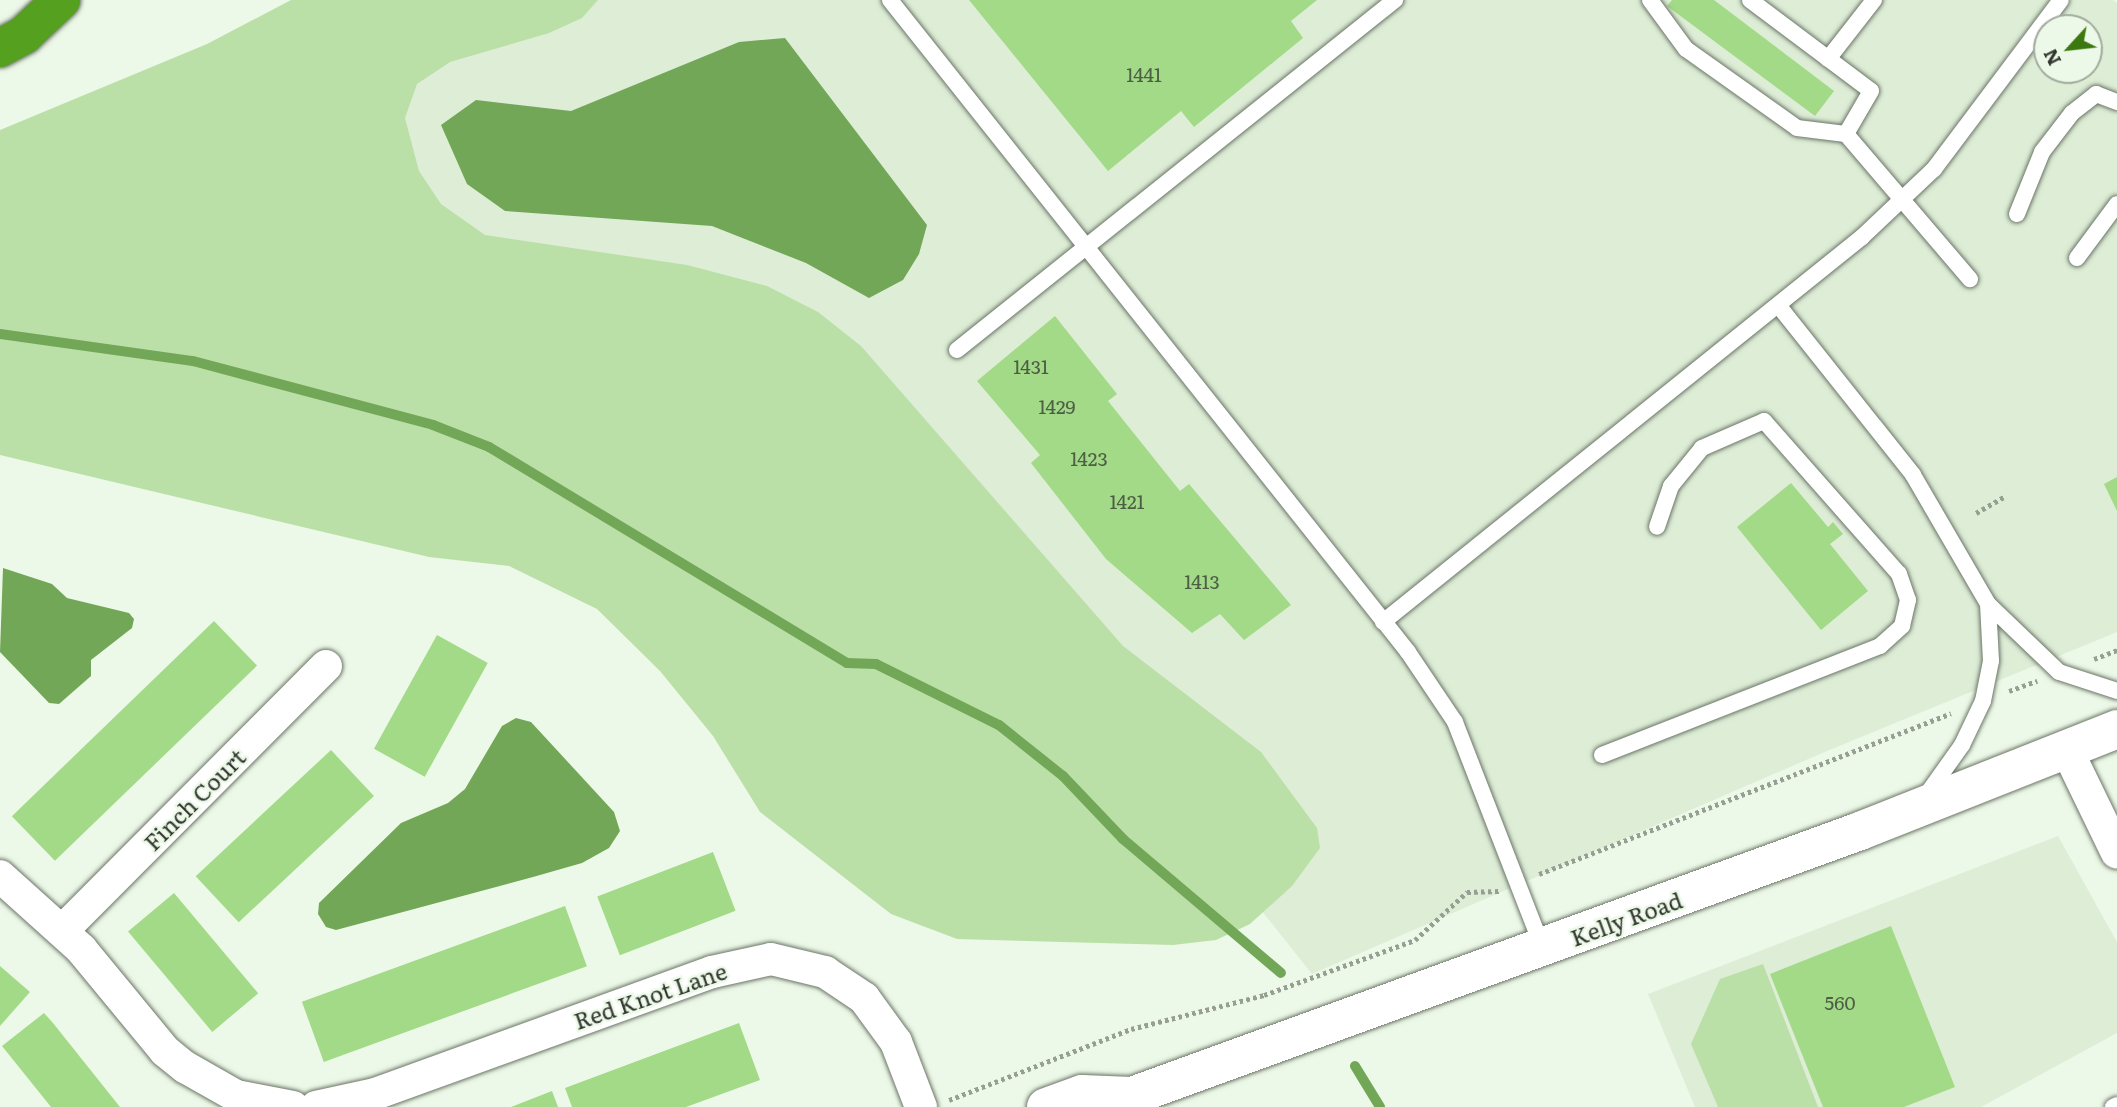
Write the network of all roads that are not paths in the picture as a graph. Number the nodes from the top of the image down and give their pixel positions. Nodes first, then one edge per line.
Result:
1 (36, 0) edge
2 (61, 0) edge
3 (890, 0) edge
4 (1395, 0) edge
5 (1650, 0) edge
6 (1751, 0) edge
7 (1874, 0) edge
8 (2061, 0) edge
9 (2071, 0) edge
10 (0, 17) edge
11 (0, 48) edge
12 (1828, 59) junction
13 (2117, 102) edge
14 (1846, 134) junction
15 (1900, 201) junction
16 (2117, 204) edge
17 (2017, 214) dead end
18 (1086, 246) junction
19 (2077, 258) dead end
20 (1970, 279) dead end
21 (1778, 306) junction
22 (957, 350) dead end
23 (1657, 527) dead end
24 (1988, 604) junction
25 (1383, 622) junction
26 (326, 666) dead end
27 (2117, 691) edge
28 (2117, 729) edge
29 (2067, 750) junction
30 (1602, 755) dead end
31 (1917, 809) junction
32 (2117, 853) edge
33 (0, 876) edge
34 (62, 931) junction
35 (1543, 948) junction
36 (1126, 1102) edge
37 (936, 1103) edge
38 (293, 1107) edge
39 (316, 1107) edge
40 (1046, 1107) edge

1 - 10 highway
2 - 11 highway
3 - 18 lane
4 - 18 lane
5 - 14 lane
6 - 12 lane
7 - 12 lane
8 - 9 lane
8 - 15 lane
12 - 14 lane
13 - 17 lane
14 - 15 lane
15 - 20 lane
15 - 21 lane
16 - 19 lane
18 - 22 lane
18 - 25 lane
21 - 24 lane
21 - 25 lane
23 - 30 lane
24 - 27 lane
24 - 31 lane
25 - 35 lane
26 - 34 street, Finch Court
28 - 29 main road, Kelly Road
29 - 31 main road, Kelly Road
29 - 32 street
31 - 35 main road, Kelly Road
33 - 34 street
34 - 38 street
35 - 36 main road, Kelly Road
36 - 40 main road, Kelly Road
37 - 39 street, Red Knot Lane

